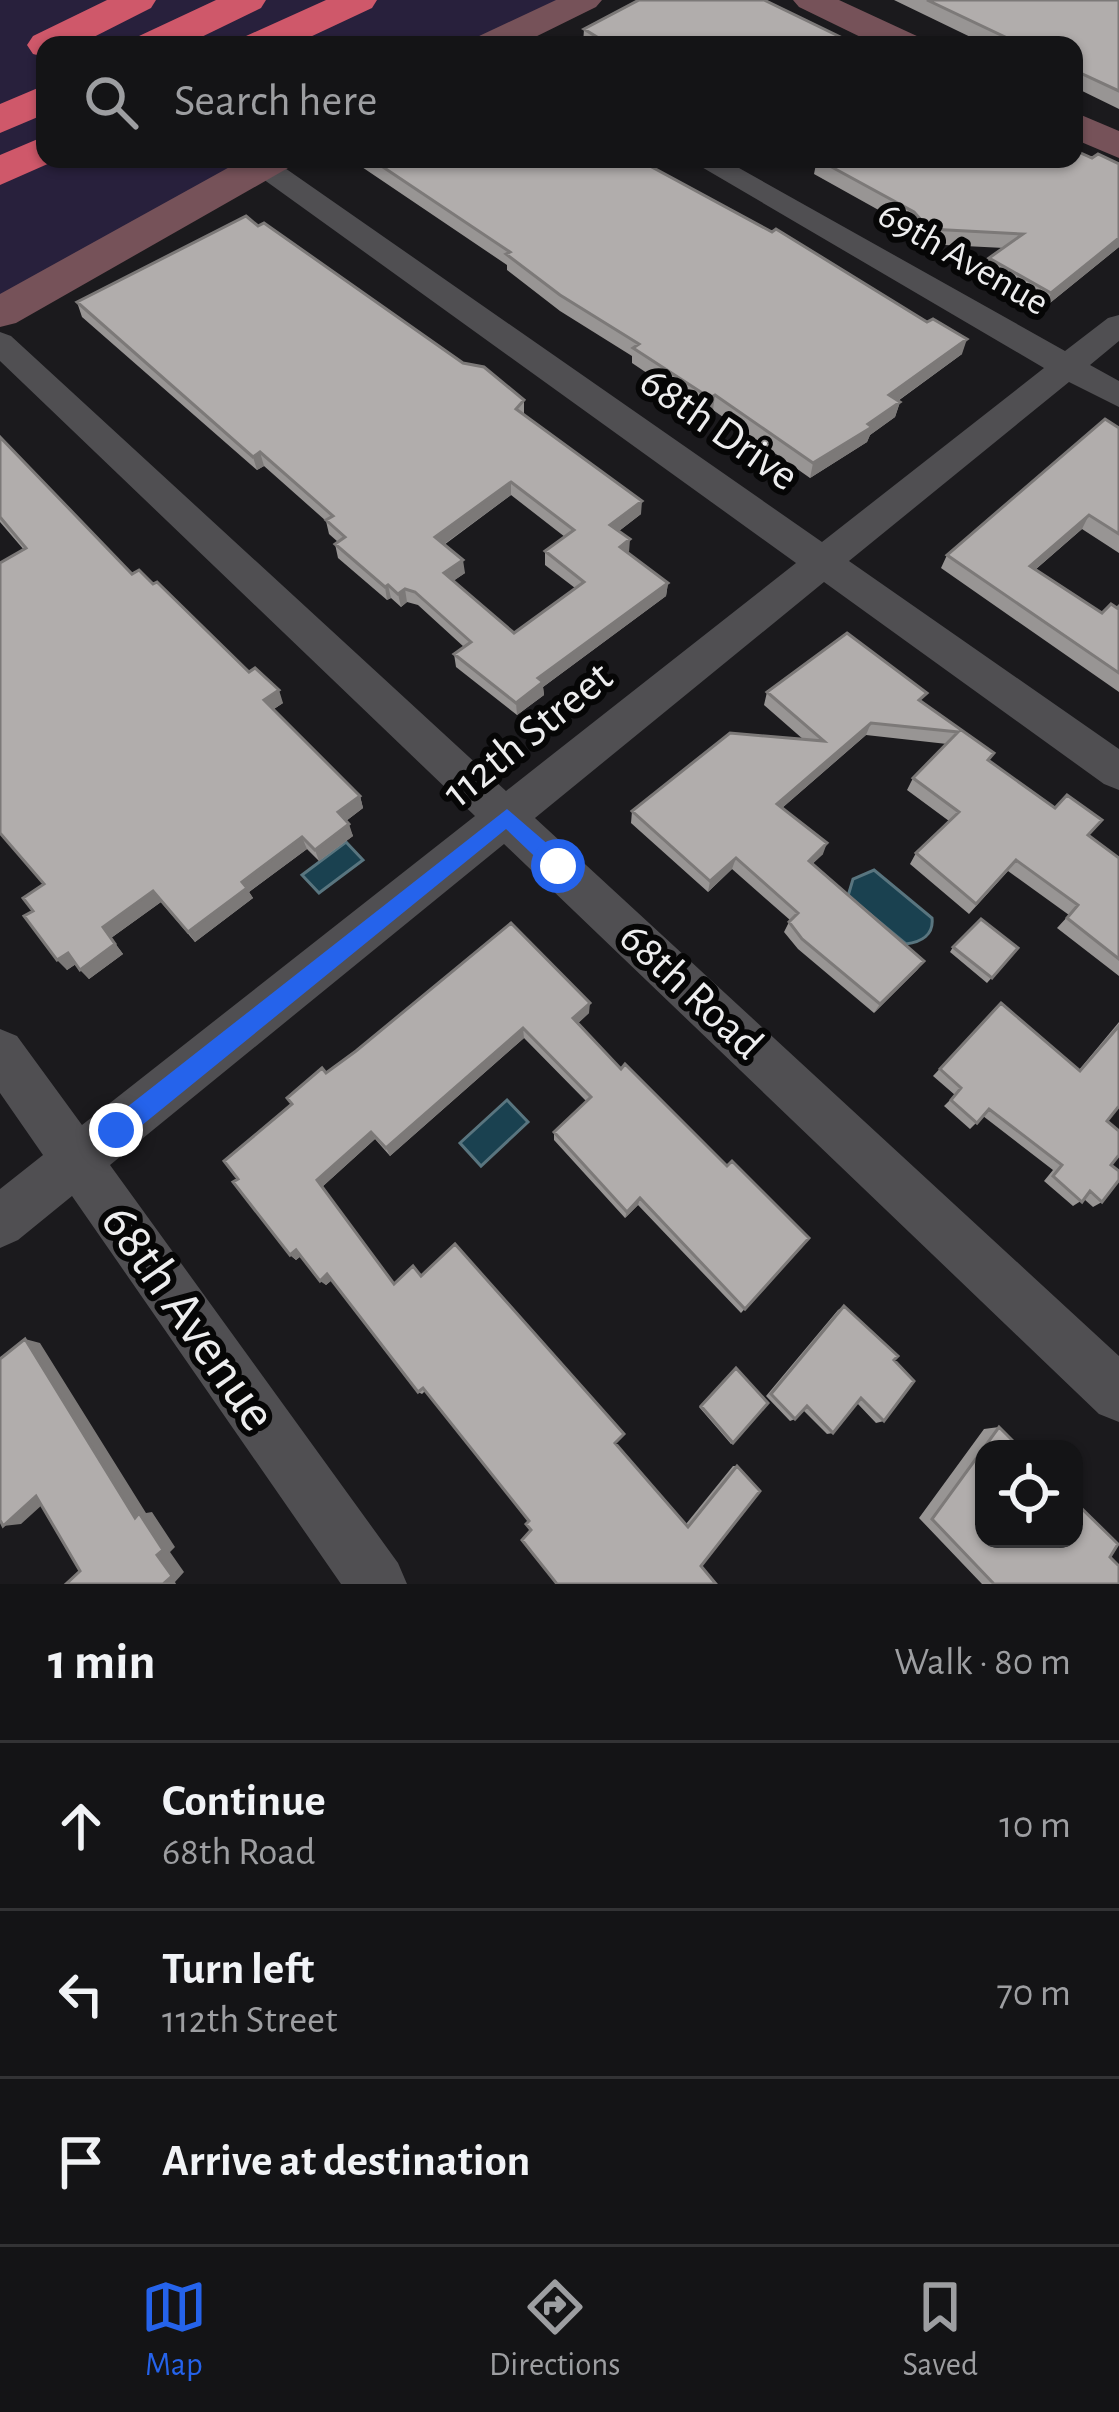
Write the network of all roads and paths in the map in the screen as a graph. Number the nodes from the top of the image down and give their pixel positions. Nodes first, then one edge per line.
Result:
1 (137, 0) edge
2 (247, 0) edge
3 (358, 0) edge
4 (584, 0) edge
5 (812, 0) edge
6 (66, 36) edge
7 (172, 36) edge
8 (280, 36) edge
9 (510, 36) edge
10 (887, 36) edge
11 (36, 102) edge
12 (0, 120) edge
13 (1083, 128) edge
14 (1119, 146) edge
15 (36, 154) edge
16 (257, 168) edge
17 (276, 168) edge
18 (718, 168) edge
19 (0, 172) edge
20 (0, 313) edge
21 (1119, 326) edge
22 (0, 343) edge
23 (1067, 367) junction
24 (1119, 396) edge
25 (824, 563) junction
26 (1119, 772) edge
27 (507, 817) junction
28 (0, 1052) edge
29 (76, 1161) junction
30 (0, 1222) edge
31 (1119, 1394) edge
32 (377, 1584) edge

1 - 6 highway
2 - 7 highway
3 - 8 highway
4 - 9 street
5 - 10 street
11 - 12 highway
13 - 14 street
15 - 19 highway
16 - 20 street
17 - 25 street, 68th Drive
18 - 23 street, 69th Avenue
21 - 23 street, 112th Street
22 - 27 street, 68th Road
23 - 24 street, 69th Avenue
23 - 25 street, 112th Street
25 - 26 street, 68th Drive
25 - 27 street, 112th Street
27 - 29 street, 112th Street
27 - 31 street, 68th Road
28 - 29 street, 68th Avenue
29 - 30 street, 112th Street
29 - 32 street, 68th Avenue

